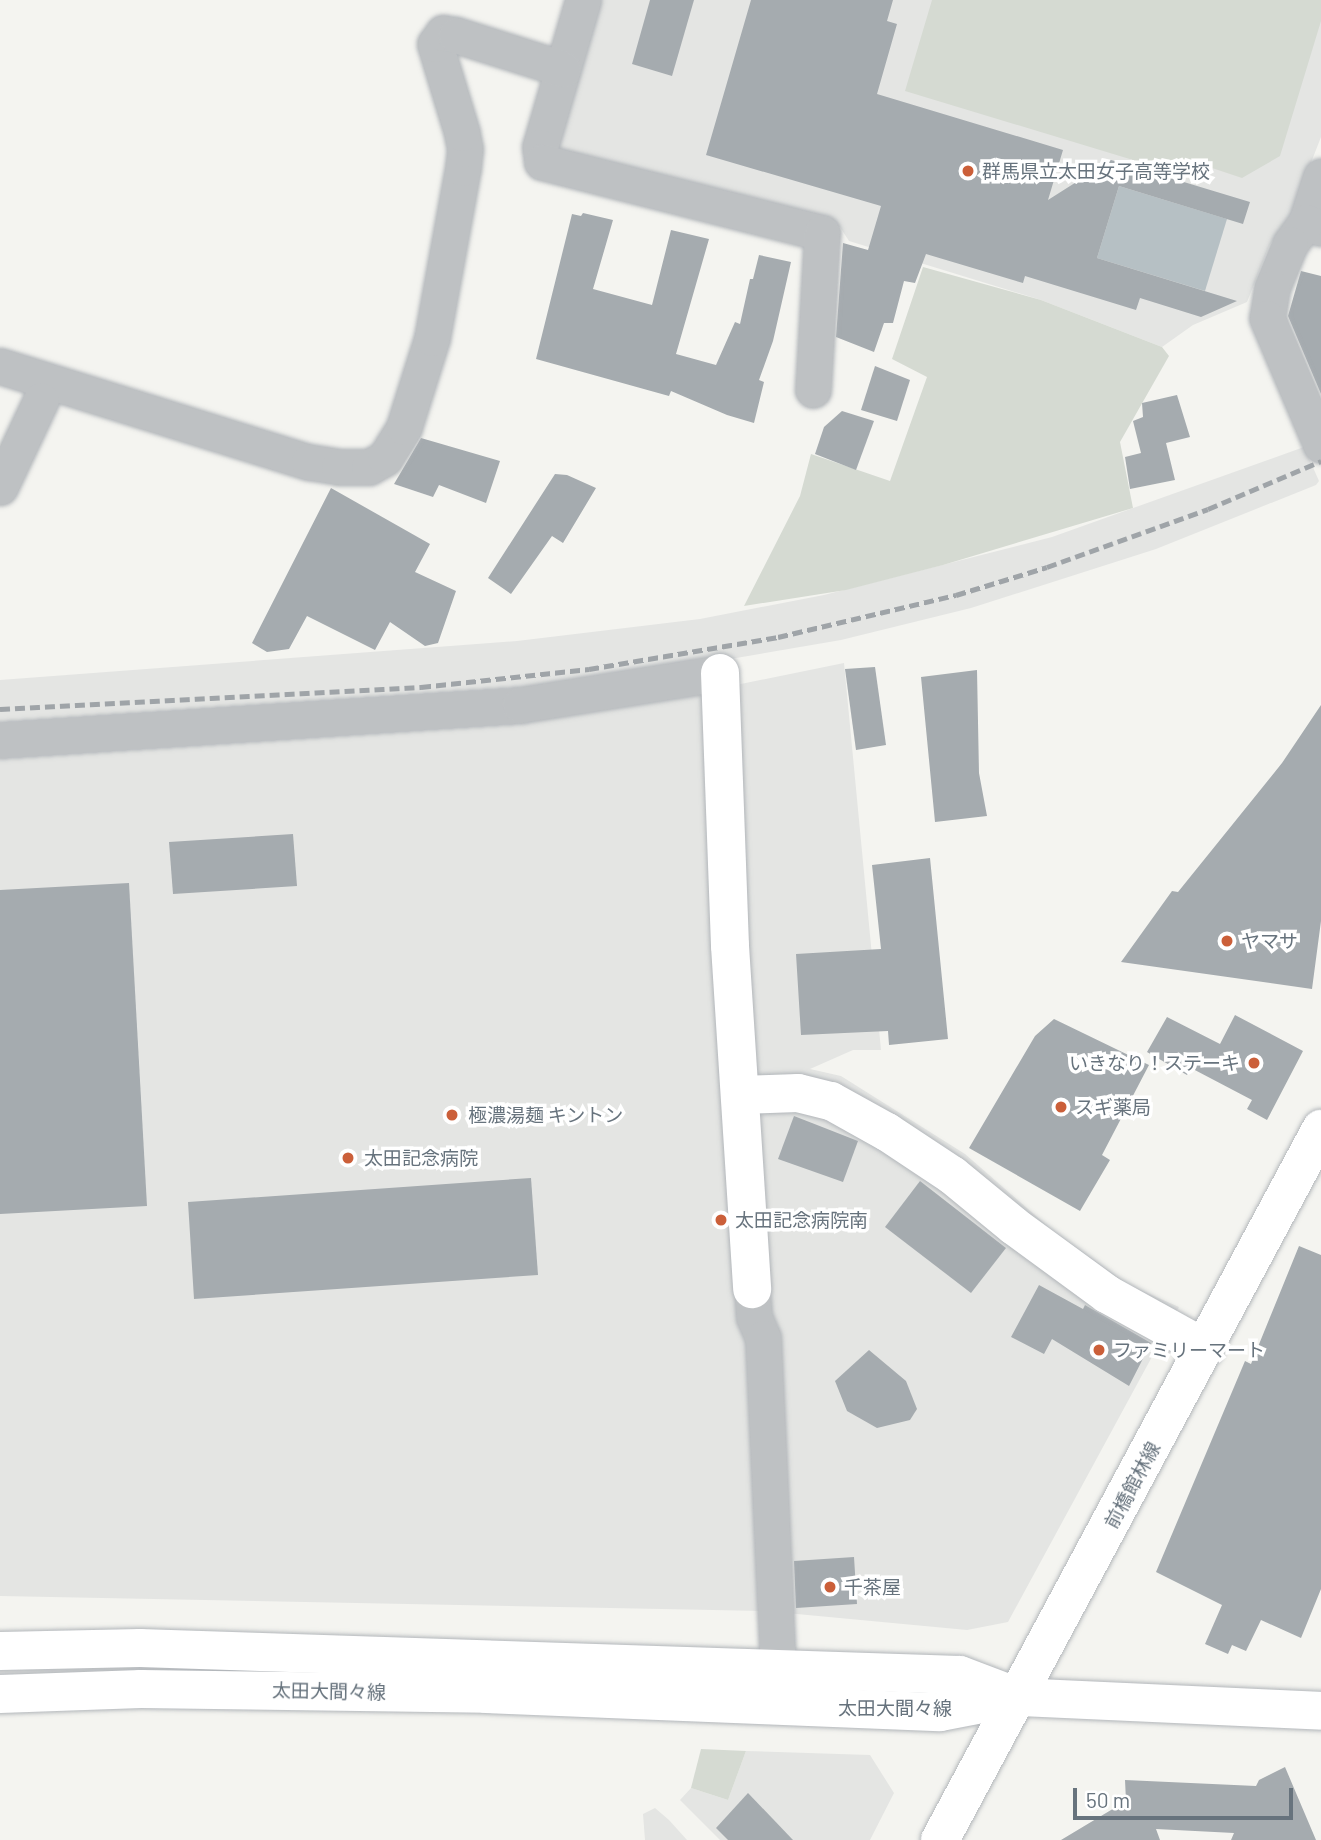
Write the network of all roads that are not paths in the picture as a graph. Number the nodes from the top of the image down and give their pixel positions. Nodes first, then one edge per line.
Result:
1 (583, 0) edge
2 (563, 69) junction
3 (1321, 176) edge
4 (1313, 225) edge
5 (0, 366) edge
6 (813, 390) dead end
7 (41, 400) dead end
8 (1321, 445) edge
9 (0, 487) edge
10 (720, 673) joint
11 (0, 740) edge
12 (741, 1095) junction
13 (1321, 1129) edge
14 (752, 1289) joint
15 (1205, 1348) junction
16 (0, 1651) edge
17 (778, 1668) junction
18 (0, 1694) edge
19 (1018, 1697) junction
20 (1321, 1711) edge
21 (940, 1840) edge

1 - 2 street
2 - 5 street
2 - 6 street
3 - 4 street
4 - 8 street
7 - 9 street
10 - 11 street
10 - 12 main road
12 - 14 main road
12 - 15 main road
13 - 15 main road, 前橋館林線
14 - 17 street
15 - 19 main road, 前橋館林線
16 - 17 main road, 太田大間々線
17 - 19 main road, 太田大間々線
18 - 19 main road, 太田大間々線
19 - 20 main road
19 - 21 main road, 前橋館林線

